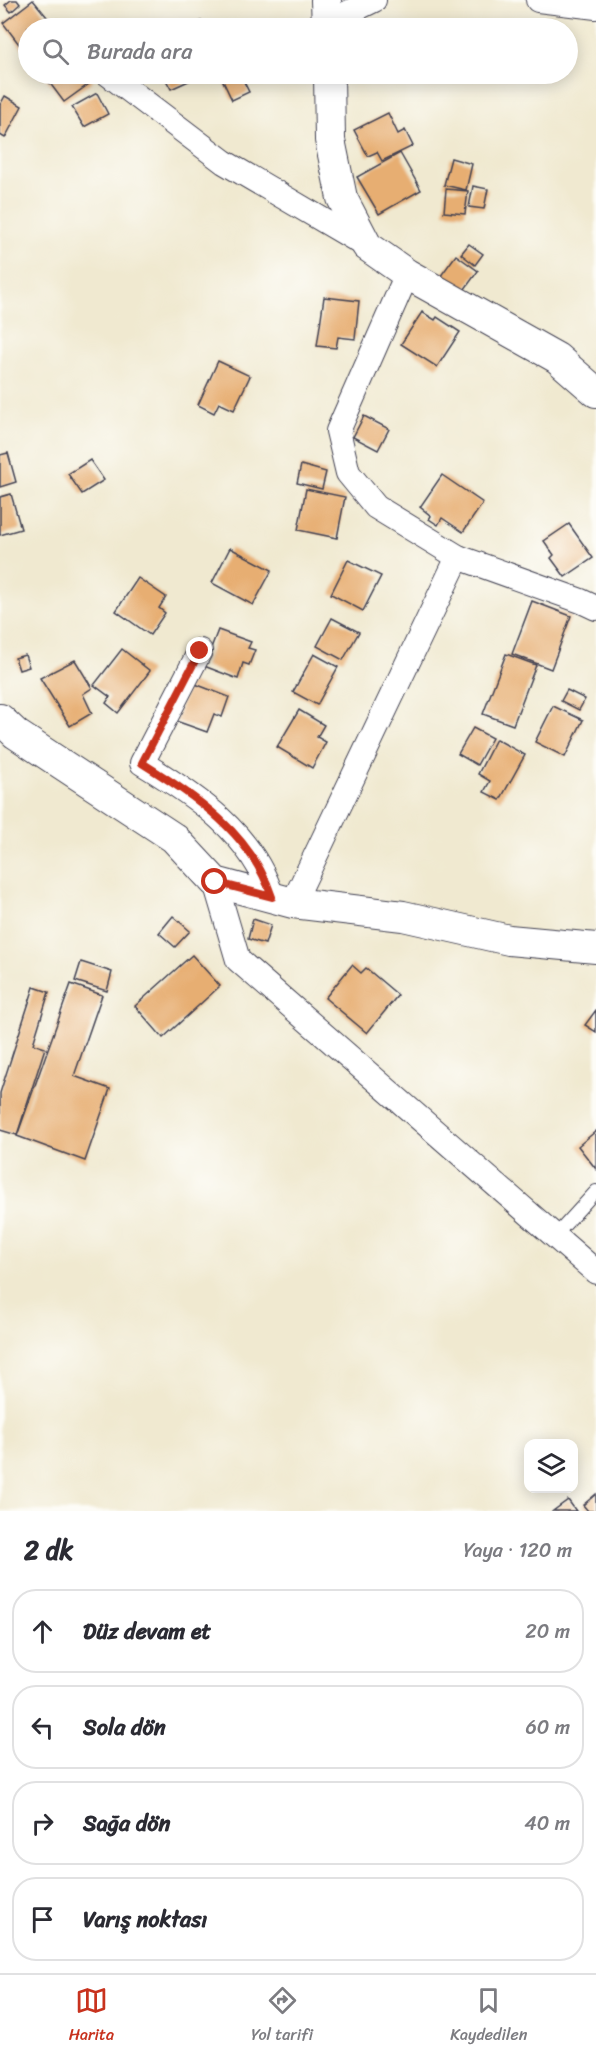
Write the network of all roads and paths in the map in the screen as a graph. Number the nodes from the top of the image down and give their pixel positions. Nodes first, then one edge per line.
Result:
1 (374, 0) edge
2 (538, 0) edge
3 (596, 7) edge
4 (327, 17) edge
5 (121, 84) edge
6 (328, 84) edge
7 (368, 246) junction
8 (407, 274) junction
9 (596, 392) edge
10 (458, 557) junction
11 (596, 608) edge
12 (200, 651) dead end
13 (0, 719) edge
14 (215, 882) junction
15 (282, 900) junction
16 (596, 948) edge
17 (596, 1191) edge
18 (555, 1236) junction
19 (596, 1272) edge

1 - 4 street
2 - 3 street
5 - 7 street
6 - 7 street
7 - 8 street
8 - 9 street
8 - 10 street
10 - 11 street
10 - 15 street
12 - 15 street
13 - 14 street
14 - 15 street
14 - 18 street
15 - 16 street
17 - 18 lane
18 - 19 street

